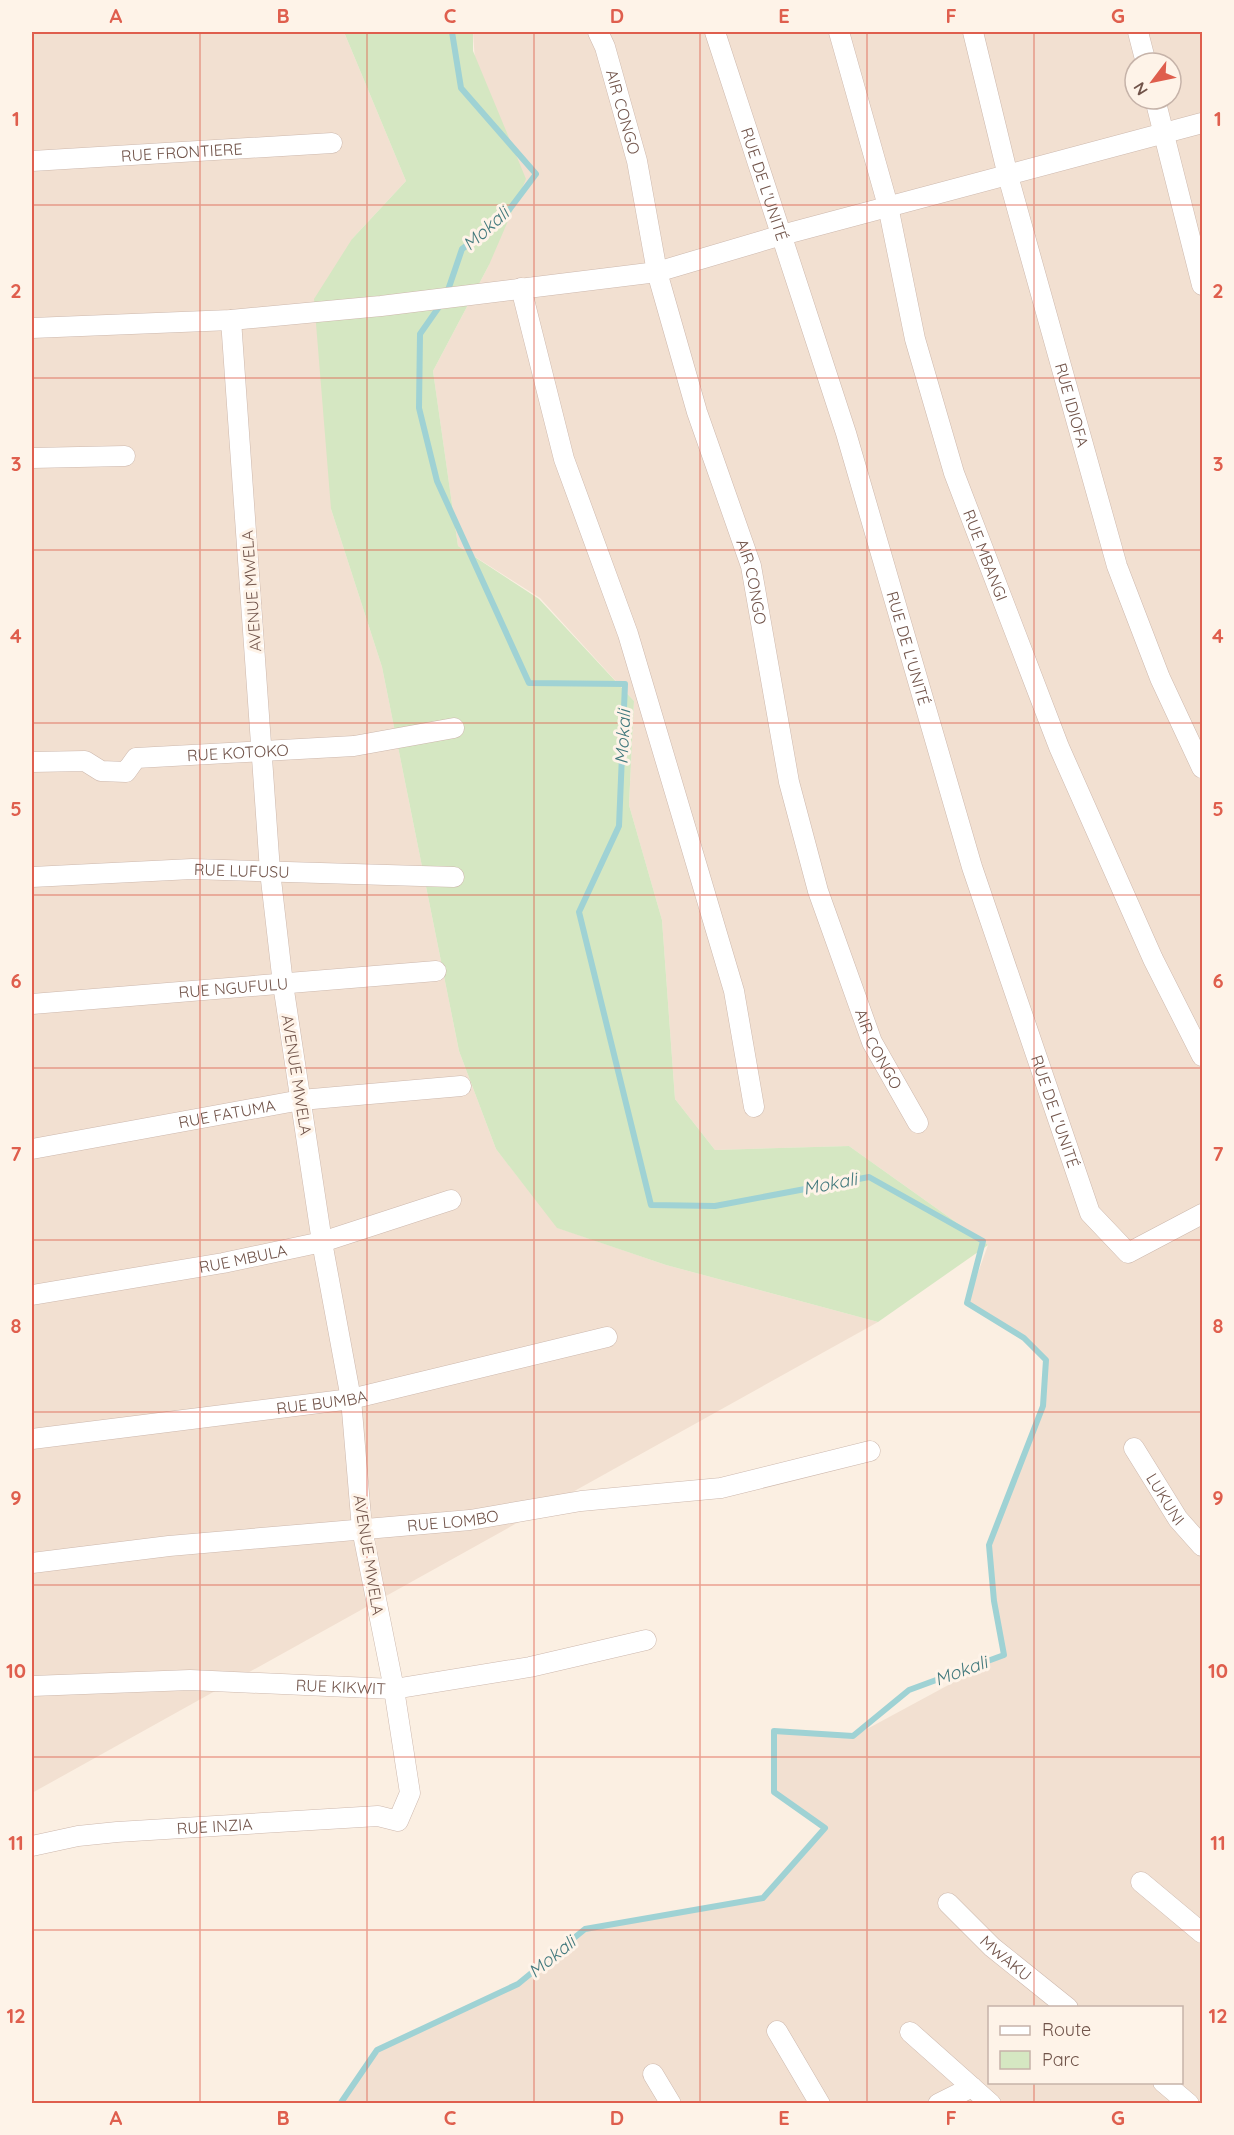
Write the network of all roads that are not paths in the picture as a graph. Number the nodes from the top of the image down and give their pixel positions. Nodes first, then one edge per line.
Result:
1 (598, 32) edge
2 (716, 32) edge
3 (839, 32) edge
4 (973, 32) edge
5 (1138, 32) edge
6 (1143, 51) edge
7 (1158, 111) edge
8 (1203, 123) edge
9 (1164, 132) junction
10 (332, 143) dead end
11 (32, 161) edge
12 (1008, 176) junction
13 (888, 206) junction
14 (782, 235) junction
15 (657, 272) junction
16 (1203, 285) edge
17 (521, 288) junction
18 (231, 320) junction
19 (32, 328) edge
20 (124, 456) dead end
21 (32, 458) edge
22 (454, 728) dead end
23 (263, 751) junction
24 (32, 762) edge
25 (1203, 768) edge
26 (270, 871) junction
27 (32, 877) edge
28 (454, 877) dead end
29 (436, 971) dead end
30 (283, 984) junction
31 (32, 1004) edge
32 (1203, 1056) edge
33 (461, 1086) dead end
34 (301, 1100) junction
35 (754, 1107) dead end
36 (918, 1123) dead end
37 (32, 1149) edge
38 (451, 1200) dead end
39 (1203, 1215) edge
40 (322, 1242) junction
41 (32, 1295) edge
42 (607, 1337) dead end
43 (351, 1399) junction
44 (32, 1439) edge
45 (1134, 1448) dead end
46 (870, 1451) dead end
47 (362, 1529) junction
48 (1203, 1546) edge
49 (32, 1563) edge
50 (646, 1640) dead end
51 (32, 1686) edge
52 (394, 1689) junction
53 (398, 1821) joint
54 (32, 1846) edge
55 (1141, 1882) dead end
56 (948, 1903) dead end
57 (1203, 1933) edge
58 (1067, 2006) edge
59 (777, 2031) dead end
60 (910, 2032) dead end
61 (653, 2074) dead end
62 (1165, 2084) edge
63 (972, 2087) junction
64 (671, 2103) edge
65 (820, 2103) edge
66 (938, 2103) edge
67 (992, 2103) edge
68 (1189, 2103) edge

1 - 15 street, AIR CONGO
2 - 14 street, RUE DE L'UNITÉ
3 - 13 street, RUE MBANGI
4 - 12 street, RUE IDIOFA
5 - 6 street
7 - 9 street
8 - 9 street
9 - 12 street
9 - 16 street
10 - 11 street, RUE FRONTIERE
12 - 13 street
12 - 25 street, RUE IDIOFA
13 - 14 street
13 - 32 street, RUE MBANGI
14 - 15 street
14 - 39 street, RUE DE L'UNITÉ
15 - 17 street
15 - 36 street, AIR CONGO
17 - 18 street
17 - 35 street
18 - 19 street
18 - 23 street, AVENUE MWELA
20 - 21 street
22 - 23 street, RUE KOTOKO
23 - 24 street, RUE KOTOKO
23 - 26 street, AVENUE MWELA
26 - 27 street, RUE LUFUSU
26 - 28 street, RUE LUFUSU
26 - 30 street, AVENUE MWELA
29 - 30 street, RUE NGUFULU
30 - 31 street, RUE NGUFULU
30 - 34 street, AVENUE MWELA
33 - 34 street, RUE FATUMA
34 - 37 street, RUE FATUMA
34 - 40 street, AVENUE MWELA
38 - 40 street, RUE MBULA
40 - 41 street, RUE MBULA
40 - 43 street, AVENUE MWELA
42 - 43 street, RUE BUMBA
43 - 44 street, RUE BUMBA
43 - 47 street, AVENUE MWELA
45 - 48 street, LUKUNI
46 - 47 street, RUE LOMBO
47 - 49 street, RUE LOMBO
47 - 52 street, AVENUE MWELA
50 - 52 street, RUE KIKWIT
51 - 52 street, RUE KIKWIT
52 - 53 street, AVENUE MWELA
53 - 54 street, RUE INZIA
55 - 57 street
56 - 58 street, MWAKU
59 - 65 street
60 - 63 street
61 - 64 street
62 - 68 street
63 - 66 street
63 - 67 street

